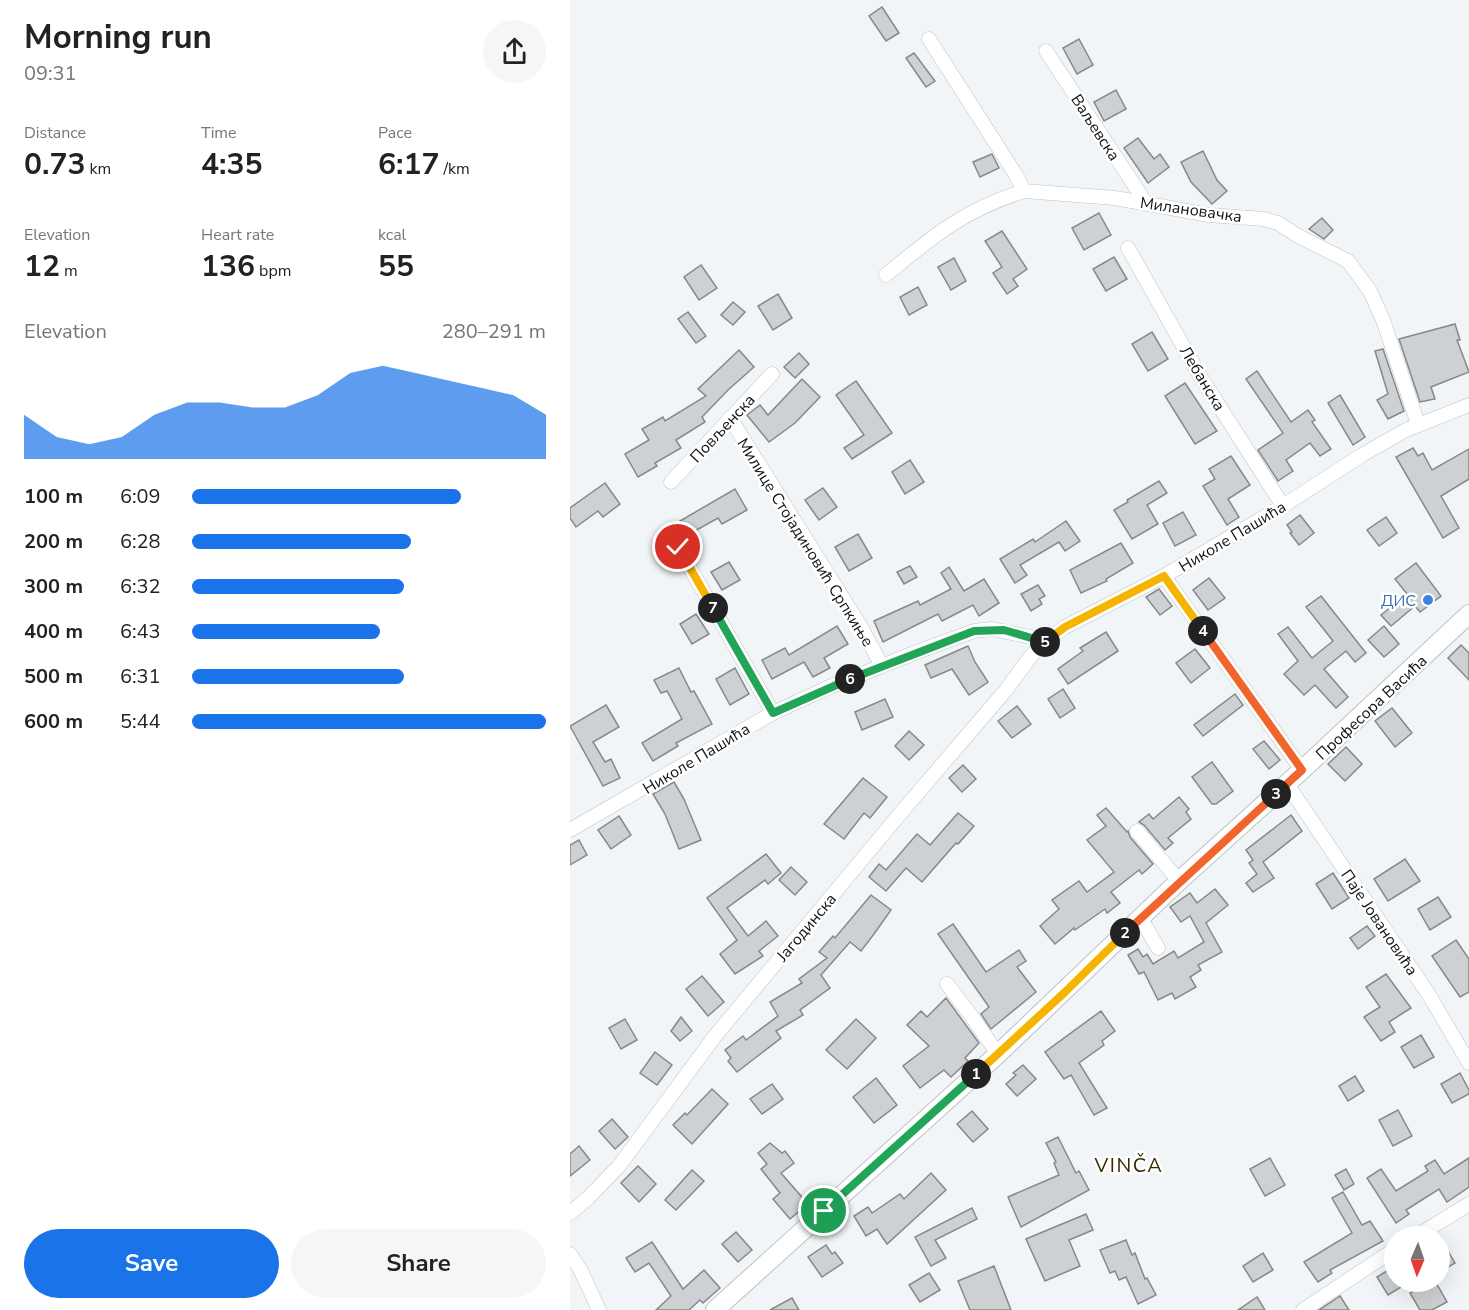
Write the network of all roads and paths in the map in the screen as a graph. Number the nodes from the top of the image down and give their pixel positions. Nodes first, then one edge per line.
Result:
1 (929, 39) dead end
2 (1046, 51) dead end
3 (1024, 191) junction
4 (1146, 203) junction
5 (1128, 248) dead end
6 (886, 275) dead end
7 (772, 374) dead end
8 (1469, 405) edge
9 (730, 418) junction
10 (1418, 424) junction
11 (671, 482) dead end
12 (1283, 506) junction
13 (678, 547) dead end
14 (1164, 576) junction
15 (1469, 615) edge
16 (1044, 642) junction
17 (882, 666) junction
18 (773, 713) junction
19 (1302, 770) junction
20 (1287, 784) junction
21 (570, 830) edge
22 (1137, 831) dead end
23 (1179, 881) junction
24 (1140, 917) junction
25 (1158, 948) dead end
26 (946, 984) dead end
27 (998, 1054) junction
28 (1469, 1063) edge
29 (1469, 1204) edge
30 (570, 1213) edge
31 (1433, 1226) edge
32 (570, 1254) edge
33 (1384, 1256) edge
34 (599, 1310) edge
35 (715, 1310) edge
36 (1303, 1310) edge

1 - 3 street
2 - 4 street, Ваљевска
3 - 4 street, Милановачка
3 - 6 street
4 - 10 street, Милановачка
5 - 12 street, Лебанска
7 - 9 street, Повљенска
8 - 10 street, Николе Пашића
9 - 11 street, Повљенска
9 - 17 street, Милице Стојадиновић Српкиње
10 - 12 street, Николе Пашића
12 - 14 street, Николе Пашића
13 - 18 street
14 - 16 street, Николе Пашића
14 - 19 street
15 - 19 street, Професора Васића
16 - 17 street, Николе Пашића
16 - 30 street, Јагодинска
17 - 18 street, Николе Пашића
18 - 21 street, Николе Пашића
19 - 20 street, Професора Васића
20 - 23 street, Професора Васића
20 - 28 street, Паје Јовановића
22 - 23 street
23 - 24 street, Професора Васића
24 - 25 street
24 - 27 street, Професора Васића
26 - 27 street
27 - 35 street, Професора Васића
29 - 31 street
32 - 34 street
33 - 36 street

